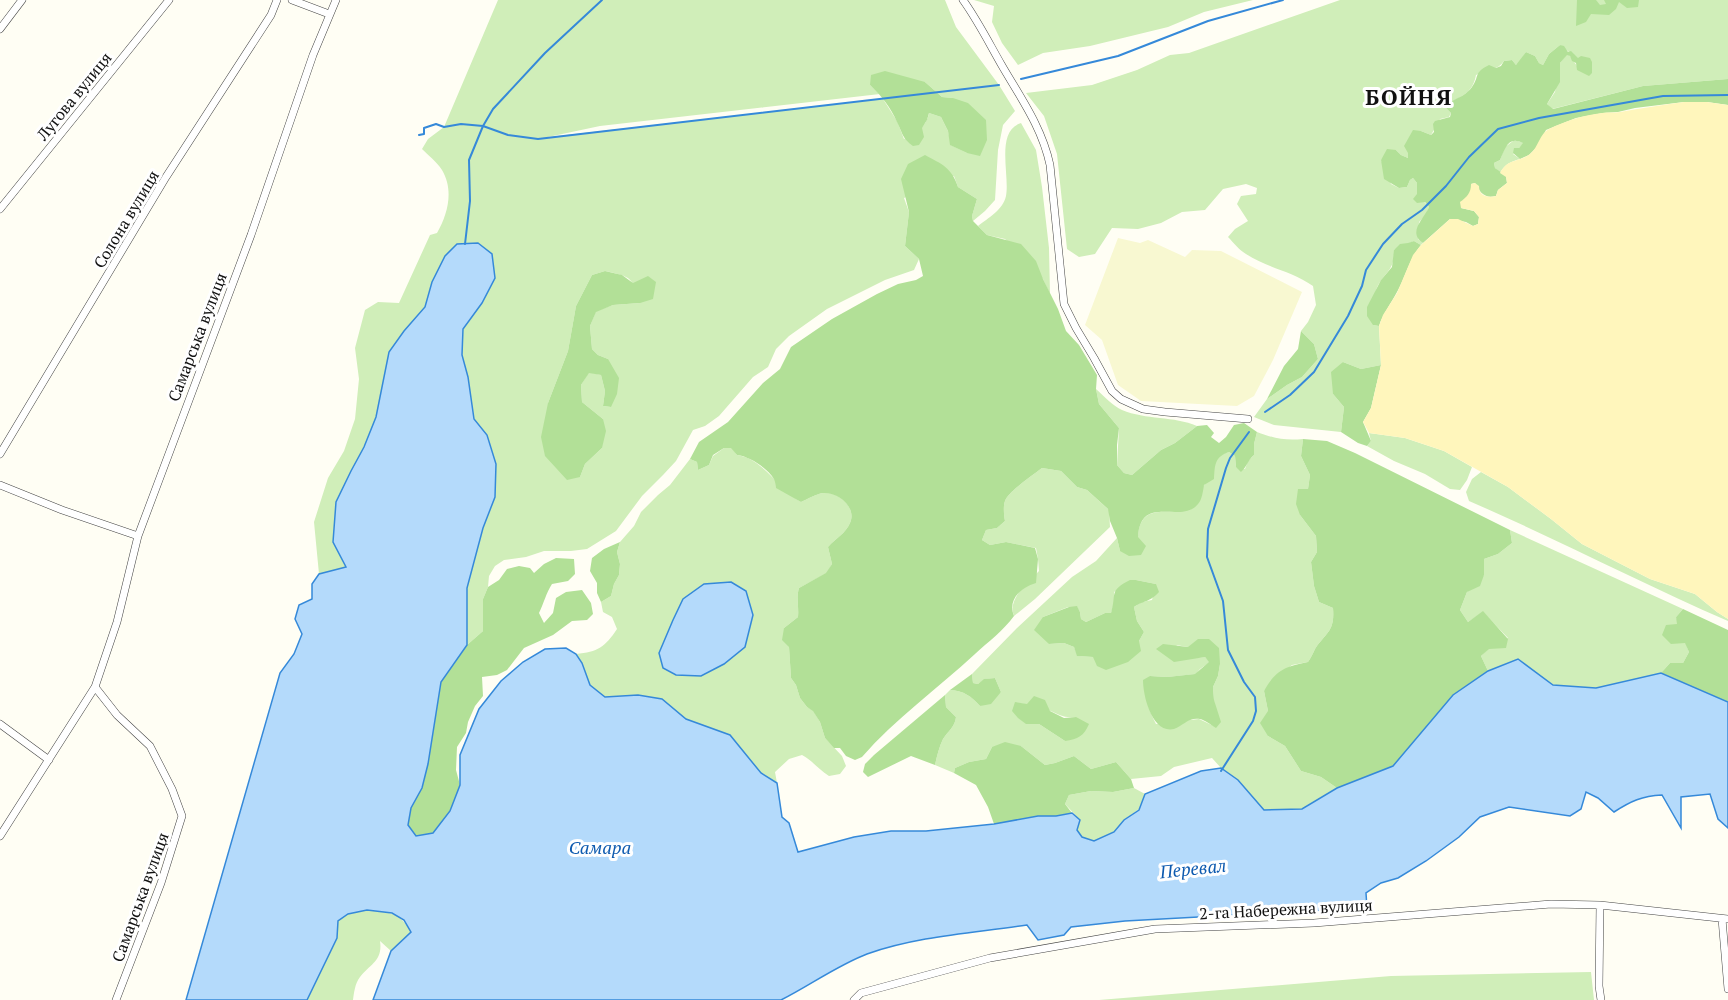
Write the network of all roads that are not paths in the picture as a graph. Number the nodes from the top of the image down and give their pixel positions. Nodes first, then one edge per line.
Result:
1 (21, 0) edge
2 (169, 0) edge
3 (277, 0) edge
4 (292, 0) edge
5 (336, 0) edge
6 (963, 0) edge
7 (329, 14) junction
8 (0, 29) edge
9 (0, 209) edge
10 (1248, 419) dead end
11 (0, 454) edge
12 (0, 485) edge
13 (138, 536) junction
14 (95, 687) junction
15 (0, 724) edge
16 (49, 760) junction
17 (0, 836) edge
18 (1600, 906) junction
19 (1725, 919) edge
20 (1728, 989) edge
21 (116, 1000) edge
22 (854, 1000) edge
23 (1601, 1000) edge

1 - 8 street
2 - 9 street, Лугова вулиця
3 - 11 street, Солона вулиця
4 - 7 street
5 - 7 street, Самарська вулиця
6 - 10 street
7 - 13 street, Самарська вулиця
12 - 13 street
13 - 14 street, Самарська вулиця
14 - 16 street, Самарська вулиця
14 - 21 street, Самарська вулиця
15 - 16 street
16 - 17 street, Самарська вулиця
18 - 19 street, 2-га Набережна вулиця
18 - 22 street, 2-га Набережна вулиця
18 - 23 street
19 - 20 street

